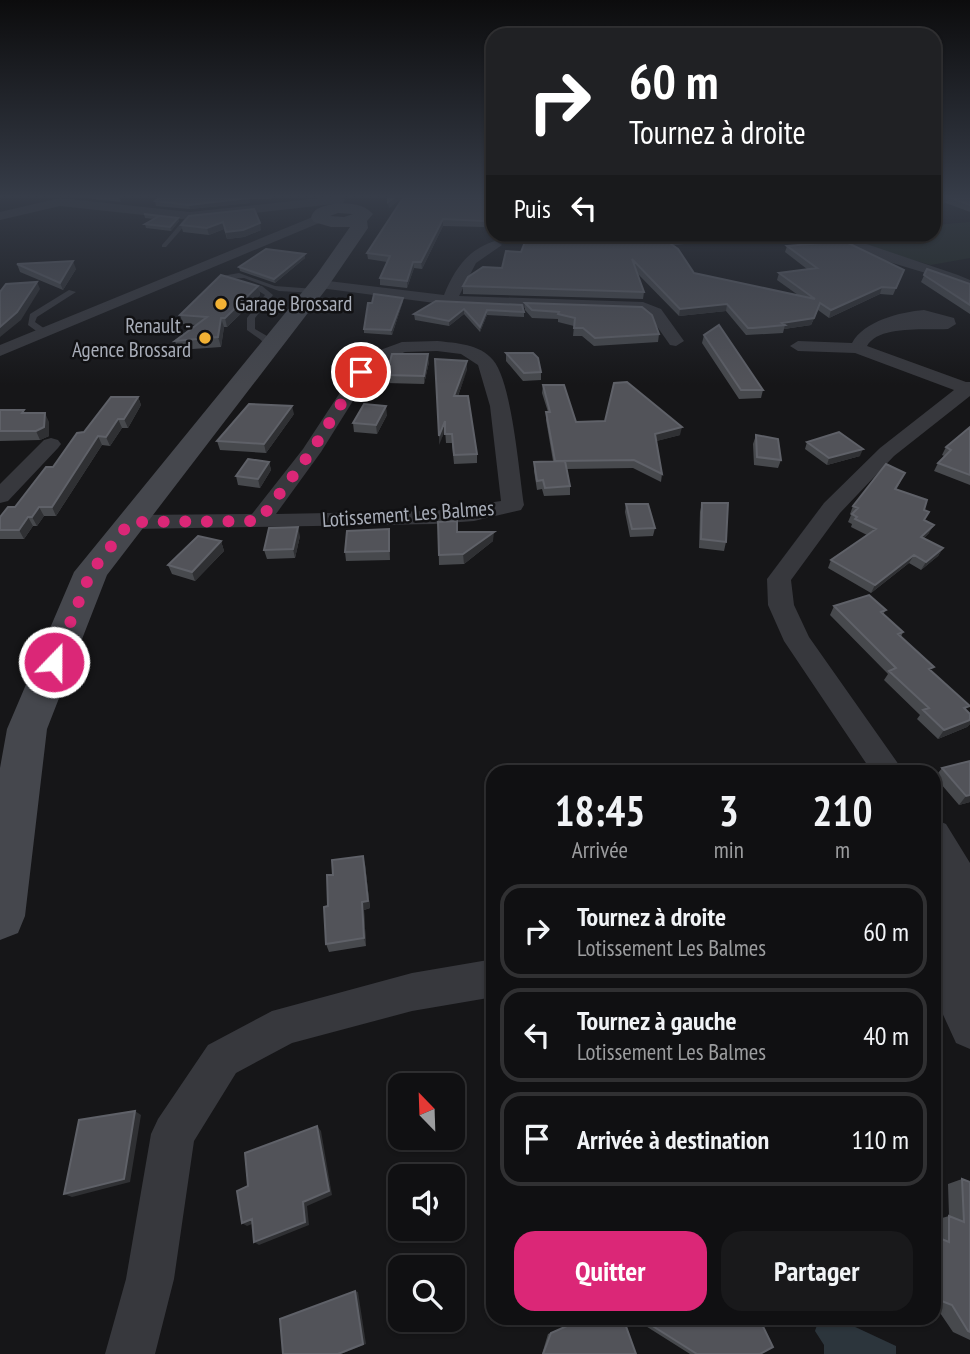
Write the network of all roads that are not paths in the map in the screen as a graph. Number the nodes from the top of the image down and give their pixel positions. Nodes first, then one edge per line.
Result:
1 (221, 258) edge
2 (339, 258) edge
3 (473, 258) edge
4 (892, 258) edge
5 (970, 286) edge
6 (308, 288) junction
7 (72, 292) dead end
8 (270, 295) junction
9 (450, 300) junction
10 (882, 326) dead end
11 (42, 331) junction
12 (676, 341) dead end
13 (798, 346) dead end
14 (270, 347) junction
15 (857, 348) junction
16 (0, 351) edge
17 (969, 388) edge
18 (51, 444) dead end
19 (0, 496) edge
20 (259, 521) junction
21 (130, 522) junction
22 (11, 751) edge
23 (884, 765) edge
24 (948, 854) edge
25 (0, 916) edge
26 (486, 979) edge
27 (970, 1029) edge
28 (130, 1354) edge

1 - 11 street
2 - 6 main road
3 - 9 street
4 - 5 street
6 - 8 lane
6 - 8 lane
6 - 9 street
6 - 14 main road
7 - 11 lane
8 - 14 lane
9 - 12 street
10 - 15 street
11 - 16 street
13 - 15 street
14 - 21 main road
15 - 17 street
17 - 23 street
18 - 19 street
20 - 20 street, Lotissement Les Balmes
20 - 21 street, Lotissement Les Balmes
21 - 22 main road
22 - 25 main road
24 - 27 street
26 - 28 street

